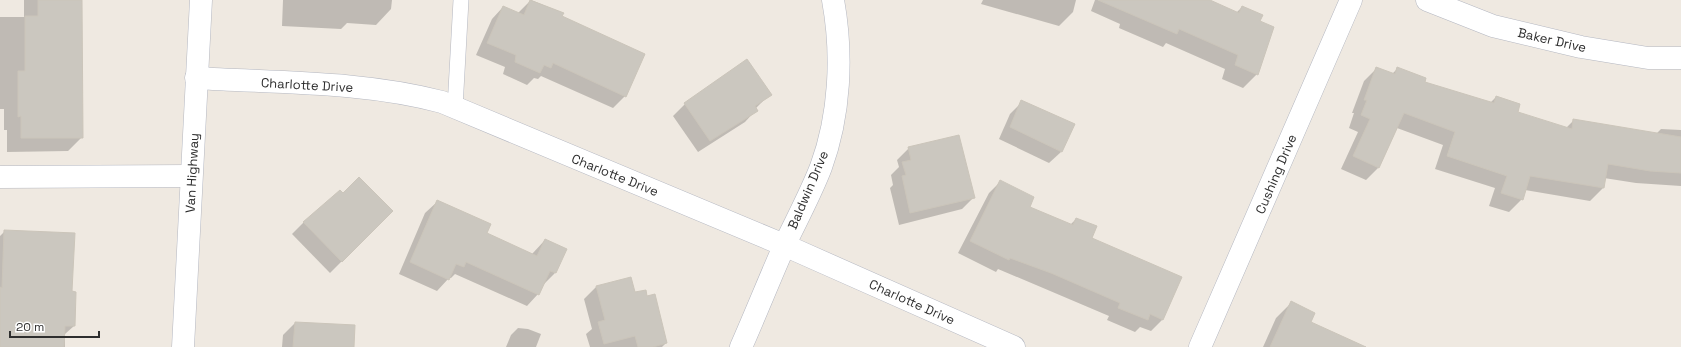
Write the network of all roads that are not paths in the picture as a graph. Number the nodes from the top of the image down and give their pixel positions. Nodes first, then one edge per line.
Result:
1 (201, 0) edge
2 (461, 0) edge
3 (833, 0) edge
4 (1351, 0) edge
5 (1428, 0) edge
6 (1681, 58) edge
7 (196, 78) junction
8 (455, 108) junction
9 (191, 176) junction
10 (0, 177) edge
11 (784, 245) junction
12 (183, 347) edge
13 (741, 347) edge
14 (1014, 347) edge
15 (1200, 347) edge

1 - 7 street, Van Highway
2 - 8 lane
3 - 11 street, Baldwin Drive
4 - 15 street, Cushing Drive
5 - 6 street, Baker Drive
7 - 8 street, Charlotte Drive
7 - 9 street, Van Highway
8 - 11 street, Charlotte Drive
9 - 10 street
9 - 12 street, Van Highway
11 - 13 street, Baldwin Drive
11 - 14 street, Charlotte Drive

